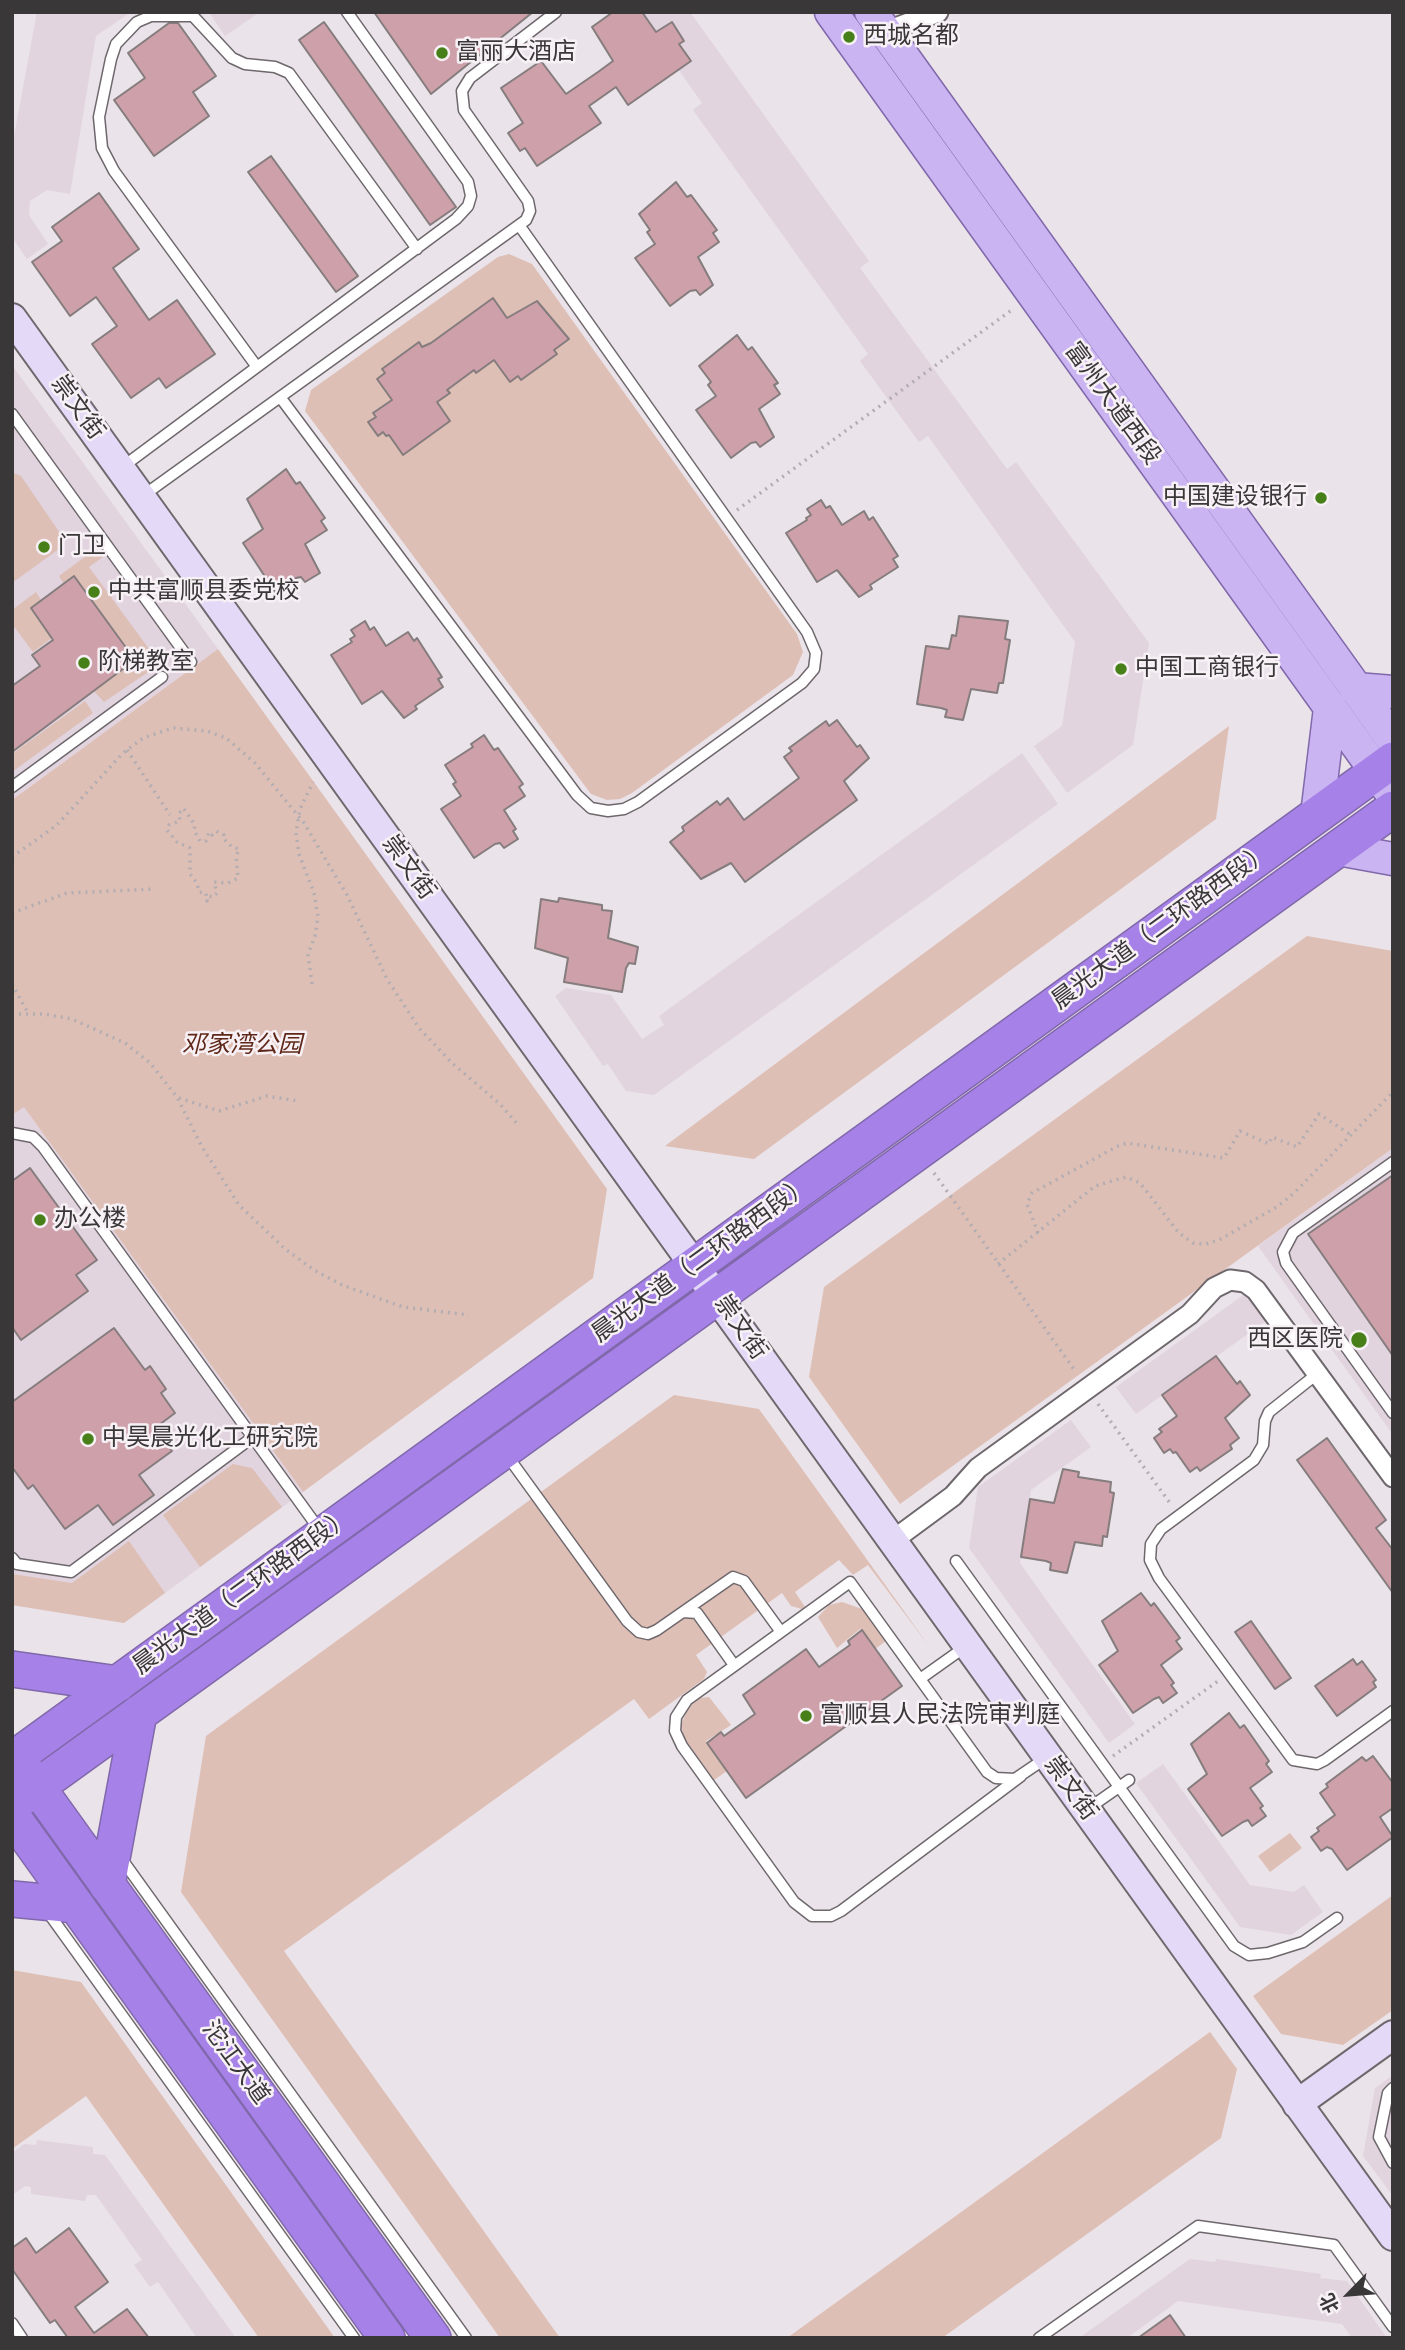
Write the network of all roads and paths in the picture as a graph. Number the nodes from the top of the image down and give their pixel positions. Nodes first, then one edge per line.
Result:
1 (348, 12) edge
2 (556, 12) edge
3 (831, 12) edge
4 (938, 12) edge
5 (878, 22) edge
6 (519, 225) junction
7 (417, 248) junction
8 (1033, 294) junction
9 (12, 318) edge
10 (257, 367) junction
11 (280, 397) junction
12 (12, 414) edge
13 (120, 468) junction
14 (141, 498) junction
15 (726, 518) junction
16 (191, 662) dead end
17 (162, 677) dead end
18 (1356, 689) junction
19 (1393, 692) edge
20 (1330, 708) junction
21 (1393, 740) edge
22 (127, 750) junction
23 (1387, 776) edge
24 (313, 782) dead end
25 (12, 787) edge
26 (1393, 809) edge
27 (1317, 814) junction
28 (170, 815) dead end
29 (299, 816) junction
30 (1338, 849) junction
31 (190, 854) joint
32 (12, 856) edge
33 (1393, 859) edge
34 (154, 889) dead end
35 (12, 913) edge
36 (12, 984) edge
37 (312, 984) dead end
38 (12, 1014) edge
39 (28, 1014) junction
40 (1393, 1092) edge
41 (177, 1097) junction
42 (298, 1101) dead end
43 (519, 1126) dead end
44 (12, 1132) edge
45 (1351, 1135) junction
46 (919, 1152) junction
47 (1393, 1162) edge
48 (1038, 1233) junction
49 (998, 1264) junction
50 (695, 1265) junction
51 (718, 1296) junction
52 (469, 1315) dead end
53 (1317, 1374) junction
54 (1087, 1389) junction
55 (1393, 1413) edge
56 (253, 1437) junction
57 (503, 1451) junction
58 (1393, 1477) edge
59 (1179, 1516) junction
60 (323, 1534) junction
61 (892, 1541) junction
62 (12, 1558) edge
63 (956, 1562) dead end
64 (682, 1612) junction
65 (781, 1632) junction
66 (967, 1646) junction
67 (734, 1665) junction
68 (12, 1669) edge
69 (1228, 1674) junction
70 (920, 1679) junction
71 (118, 1684) junction
72 (1393, 1711) edge
73 (139, 1713) junction
74 (13, 1757) edge
75 (1047, 1757) junction
76 (1102, 1764) junction
77 (987, 1772) junction
78 (1021, 1776) junction
79 (1129, 1780) dead end
80 (1119, 1787) junction
81 (25, 1796) edge
82 (983, 1807) junction
83 (1086, 1810) junction
84 (12, 1816) edge
85 (114, 1848) junction
86 (107, 1885) junction
87 (27, 1900) edge
88 (76, 1905) junction
89 (1337, 1918) dead end
90 (1393, 2035) edge
91 (1393, 2088) edge
92 (1297, 2104) junction
93 (1393, 2163) edge
94 (1393, 2236) edge
95 (12, 2323) edge
96 (1393, 2327) edge
97 (22, 2338) edge
98 (354, 2338) edge
99 (387, 2338) edge
100 (433, 2338) edge
101 (466, 2338) edge
102 (1039, 2338) edge

1 - 7 lane
2 - 6 lane
3 - 8 main road, 富州大道西段
4 - 5 street
5 - 18 main road, 富州大道西段
6 - 11 lane
6 - 15 lane
7 - 10 lane
7 - 10 lane
8 - 15 path
8 - 20 main road, 富州大道西段
9 - 13 street, 崇文街
10 - 13 lane
11 - 14 lane
11 - 15 lane
12 - 16 lane
13 - 14 street, 崇文街
14 - 50 street, 崇文街
17 - 25 lane
18 - 19 main road
18 - 21 main road, 富州大道西段
20 - 23 main road, 富州大道西段
20 - 27 main road
22 - 28 path
22 - 29 path
22 - 32 path
23 - 27 highway, 晨光大道（二环路西段）
24 - 29 path
26 - 30 highway, 晨光大道（二环路西段）
27 - 50 highway, 晨光大道（二环路西段）
29 - 37 path
29 - 43 path
30 - 33 main road
30 - 46 highway, 晨光大道（二环路西段）
31 - 31 path
34 - 35 path
36 - 39 path
38 - 39 path
39 - 41 path
40 - 45 path
41 - 42 path
41 - 52 path
44 - 56 lane
45 - 48 path
45 - 48 path
46 - 49 path
46 - 51 highway, 晨光大道（二环路西段）
47 - 55 lane
48 - 49 path
49 - 54 path
50 - 51 street, 崇文街
50 - 60 highway, 晨光大道（二环路西段）
51 - 57 highway, 晨光大道（二环路西段）
51 - 61 street, 崇文街
53 - 54 street
53 - 58 street
53 - 59 lane
54 - 59 path
54 - 61 street
56 - 60 lane
56 - 62 lane
57 - 64 lane
57 - 73 highway, 晨光大道（二环路西段）
59 - 69 lane
60 - 71 highway, 晨光大道（二环路西段）
61 - 66 street, 崇文街
63 - 76 lane
64 - 65 lane
64 - 67 lane
65 - 67 lane
65 - 70 lane
66 - 70 lane
66 - 75 street, 崇文街
67 - 82 lane
68 - 71 highway
69 - 72 lane
69 - 76 path
70 - 77 lane
71 - 74 highway, 晨光大道（二环路西段）
73 - 81 highway, 晨光大道（二环路西段）
73 - 85 highway
74 - 81 highway, 沱江大道
75 - 78 lane
75 - 83 street, 崇文街
76 - 80 lane
77 - 78 lane
77 - 82 lane
78 - 82 lane
79 - 80 lane
80 - 83 lane
80 - 89 lane
81 - 86 highway, 沱江大道
83 - 92 street, 崇文街
84 - 88 highway, 沱江大道
85 - 86 highway
85 - 101 lane
86 - 100 highway, 沱江大道
87 - 88 highway
87 - 98 lane
88 - 99 highway, 沱江大道
90 - 92 street
91 - 93 lane
92 - 94 street, 崇文街
95 - 97 lane
96 - 102 lane

